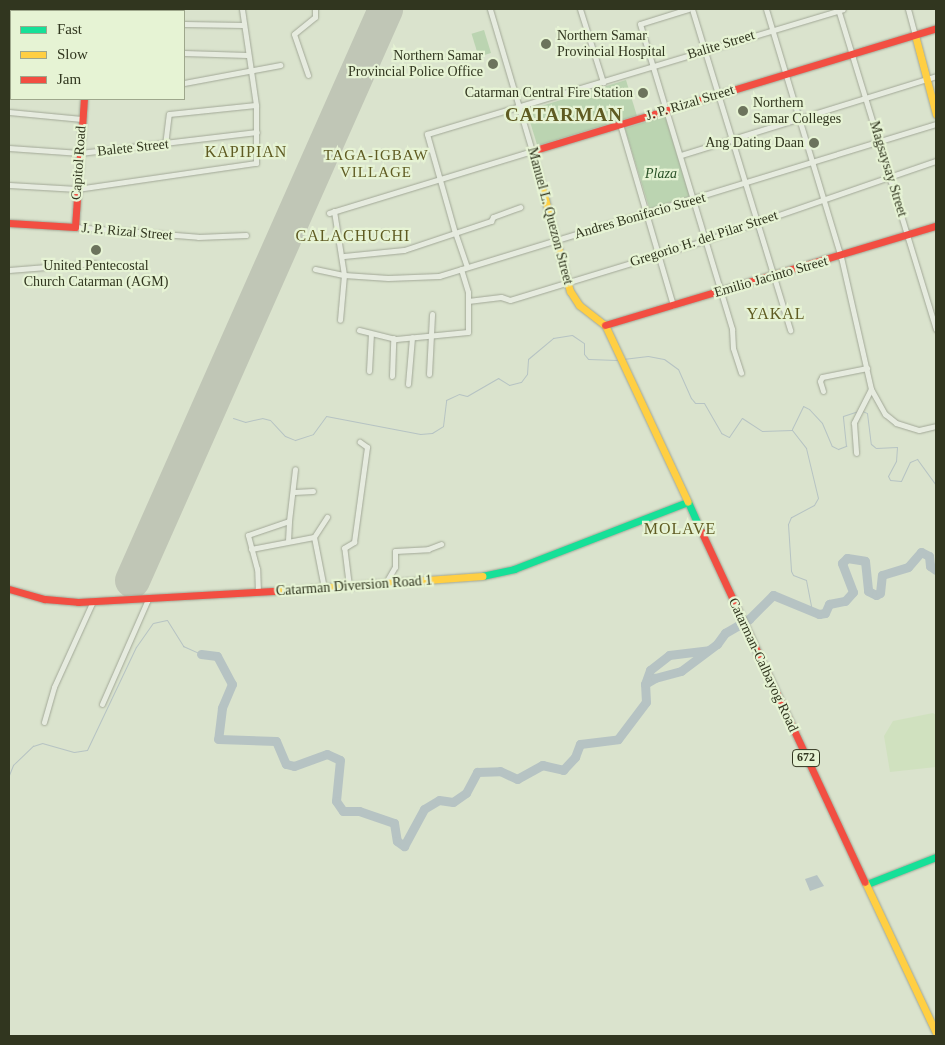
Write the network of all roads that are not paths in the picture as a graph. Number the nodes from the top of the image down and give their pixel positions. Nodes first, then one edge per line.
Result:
1 (242, 9) edge
2 (315, 9) edge
3 (490, 9) edge
4 (580, 9) edge
5 (688, 9) edge
6 (692, 9) edge
7 (766, 9) edge
8 (840, 9) edge
9 (908, 9) edge
10 (185, 24) edge
11 (244, 25) junction
12 (936, 28) edge
13 (772, 29) junction
14 (914, 35) junction
15 (705, 50) junction
16 (185, 53) edge
17 (852, 54) junction
18 (247, 55) junction
19 (280, 65) dead end
20 (653, 66) junction
21 (251, 72) junction
22 (786, 74) junction
23 (308, 75) dead end
24 (936, 76) edge
25 (928, 78) junction
26 (604, 82) junction
27 (185, 84) edge
28 (718, 95) junction
29 (866, 98) junction
30 (84, 100) edge
31 (256, 105) junction
32 (519, 109) junction
33 (667, 110) junction
34 (9, 112) edge
35 (936, 114) edge
36 (82, 119) junction
37 (800, 119) junction
38 (620, 124) junction
39 (936, 124) edge
40 (257, 132) junction
41 (731, 140) junction
42 (880, 142) junction
43 (165, 145) junction
44 (9, 148) edge
45 (532, 151) junction
46 (80, 153) junction
47 (680, 156) junction
48 (936, 162) edge
49 (814, 163) junction
50 (891, 176) junction
51 (440, 179) junction
52 (9, 185) edge
53 (745, 185) junction
54 (77, 189) junction
55 (824, 200) junction
56 (694, 201) junction
57 (520, 207) dead end
58 (647, 215) junction
59 (757, 222) junction
60 (9, 223) edge
61 (936, 226) edge
62 (75, 227) junction
63 (455, 234) junction
64 (908, 235) junction
65 (246, 236) dead end
66 (555, 240) junction
67 (706, 240) junction
68 (658, 255) junction
69 (344, 256) junction
70 (841, 257) junction
71 (96, 263) dead end
72 (467, 267) junction
73 (315, 269) dead end
74 (460, 269) junction
75 (9, 270) edge
76 (344, 275) junction
77 (773, 276) junction
78 (567, 283) junction
79 (721, 291) junction
80 (468, 301) junction
81 (673, 305) junction
82 (432, 314) dead end
83 (340, 320) dead end
84 (605, 324) junction
85 (936, 329) edge
86 (359, 330) dead end
87 (790, 330) dead end
88 (371, 335) junction
89 (412, 337) junction
90 (432, 337) junction
91 (393, 338) junction
92 (617, 351) joint
93 (866, 368) junction
94 (369, 371) dead end
95 (429, 374) dead end
96 (741, 374) dead end
97 (392, 376) dead end
98 (408, 384) dead end
99 (872, 389) junction
100 (823, 391) dead end
101 (936, 426) edge
102 (360, 442) dead end
103 (856, 453) dead end
104 (295, 470) dead end
105 (313, 491) dead end
106 (294, 492) junction
107 (688, 502) junction
108 (327, 516) dead end
109 (289, 521) junction
110 (314, 537) junction
111 (288, 541) junction
112 (441, 544) dead end
113 (252, 549) junction
114 (385, 584) junction
115 (349, 586) junction
116 (9, 588) edge
117 (324, 588) junction
118 (258, 592) junction
119 (148, 599) junction
120 (93, 601) junction
121 (102, 704) dead end
122 (44, 722) dead end
123 (936, 857) edge
124 (867, 884) junction
125 (936, 1033) edge

1 - 11 street
2 - 23 street
3 - 32 street, Manuel L. Quezon Street / 672
4 - 26 street
5 - 20 street
6 - 15 street
7 - 13 street
8 - 13 street, Balite Street
8 - 17 street, Magsaysay Street
9 - 14 street
10 - 11 street
11 - 18 street
12 - 14 main road, J. P. Rizal Street
13 - 15 street, Balite Street
13 - 22 street
14 - 17 main road, J. P. Rizal Street
14 - 25 main road
15 - 20 street, Balite Street
15 - 28 street
16 - 18 street
17 - 22 main road, J. P. Rizal Street
17 - 29 street, Magsaysay Street
18 - 21 street
19 - 21 street
20 - 26 street, Balite Street
20 - 33 street
21 - 27 street
21 - 31 street
22 - 28 main road, J. P. Rizal Street
22 - 37 street
24 - 25 street
25 - 29 street
25 - 35 main road
26 - 32 street, Balite Street
28 - 33 main road, J. P. Rizal Street
28 - 41 street
29 - 37 street
29 - 42 street, Magsaysay Street
30 - 36 main road, Capitol Road
31 - 40 street
31 - 43 street
32 - 45 street, Manuel L. Quezon Street / 672
32 - 51 street, Balite Street
33 - 38 main road, J. P. Rizal Street
33 - 47 street
34 - 36 street
36 - 46 main road, Capitol Road
37 - 41 street
37 - 49 street
38 - 45 main road, J. P. Rizal Street
38 - 58 street
39 - 42 street, Andres Bonifacio Street
40 - 43 street, Balete Street
40 - 54 street
41 - 47 street
41 - 53 street
42 - 49 street, Andres Bonifacio Street
42 - 50 street, Magsaysay Street
43 - 46 street, Balete Street
44 - 46 street, Balete Street
45 - 51 street, J. P. Rizal Street
45 - 66 main road, Manuel L. Quezon Street / 672
46 - 54 main road, Capitol Road
47 - 56 street
48 - 50 street, Gregorio H. del Pilar Street
49 - 53 street, Andres Bonifacio Street
49 - 55 street
50 - 55 street, Gregorio H. del Pilar Street
50 - 64 street, Magsaysay Street
51 - 63 street
51 - 69 street, J. P. Rizal Street
52 - 54 street
53 - 56 street, Andres Bonifacio Street
53 - 59 street
54 - 62 main road, Capitol Road
55 - 59 street, Gregorio H. del Pilar Street
55 - 70 street
56 - 58 street, Andres Bonifacio Street
56 - 67 street
57 - 63 street
58 - 66 street, Andres Bonifacio Street
58 - 68 street
59 - 67 street, Gregorio H. del Pilar Street
59 - 77 street
60 - 62 main road, J. P. Rizal Street
61 - 64 main road, Emilio Jacinto Street
62 - 65 street, J. P. Rizal Street
63 - 69 street
63 - 72 street
64 - 70 main road, Emilio Jacinto Street
64 - 85 street, Magsaysay Street
66 - 72 street, Andres Bonifacio Street
66 - 78 main road, Manuel L. Quezon Street / 672
67 - 68 street, Gregorio H. del Pilar Street
67 - 79 street
68 - 78 street, Gregorio H. del Pilar Street
68 - 81 street
69 - 76 street
70 - 77 main road, Emilio Jacinto Street
70 - 93 street
71 - 75 street
72 - 74 street, Andres Bonifacio Street
73 - 76 street, Andres Bonifacio Street
74 - 76 street, Andres Bonifacio Street
74 - 80 street
76 - 83 street
77 - 79 main road, Emilio Jacinto Street
77 - 87 street
78 - 80 street, Gregorio H. del Pilar Street
78 - 84 main road, Manuel L. Quezon Street / 672
79 - 81 main road, Emilio Jacinto Street
79 - 96 street
80 - 90 street
81 - 84 main road, Emilio Jacinto Street
82 - 90 street
84 - 92 main road, Manuel L. Quezon Street / 672
86 - 88 street
88 - 91 street
88 - 94 street
89 - 90 street
89 - 91 street
89 - 98 street
90 - 95 street
91 - 97 street
92 - 107 main road, Catarman-Calbayog Road / 672
93 - 99 street
93 - 100 street
99 - 101 street
99 - 103 street
102 - 115 street
104 - 106 street
105 - 106 street
106 - 109 street
107 - 114 main road, Catarman Diversion Road 1
107 - 124 main road, Catarman-Calbayog Road / 672
108 - 110 street
109 - 111 street
109 - 113 street
110 - 111 street
110 - 117 street
111 - 113 street
112 - 114 street
113 - 118 street
114 - 115 main road, Catarman Diversion Road 1
115 - 117 main road, Catarman Diversion Road 1
116 - 120 main road, Catarman Diversion Road 1
117 - 118 main road, Catarman Diversion Road 1
118 - 119 main road, Catarman Diversion Road 1
119 - 120 main road, Catarman Diversion Road 1
119 - 121 street
120 - 122 street
123 - 124 main road
124 - 125 main road, Catarman-Calbayog Road / 672

